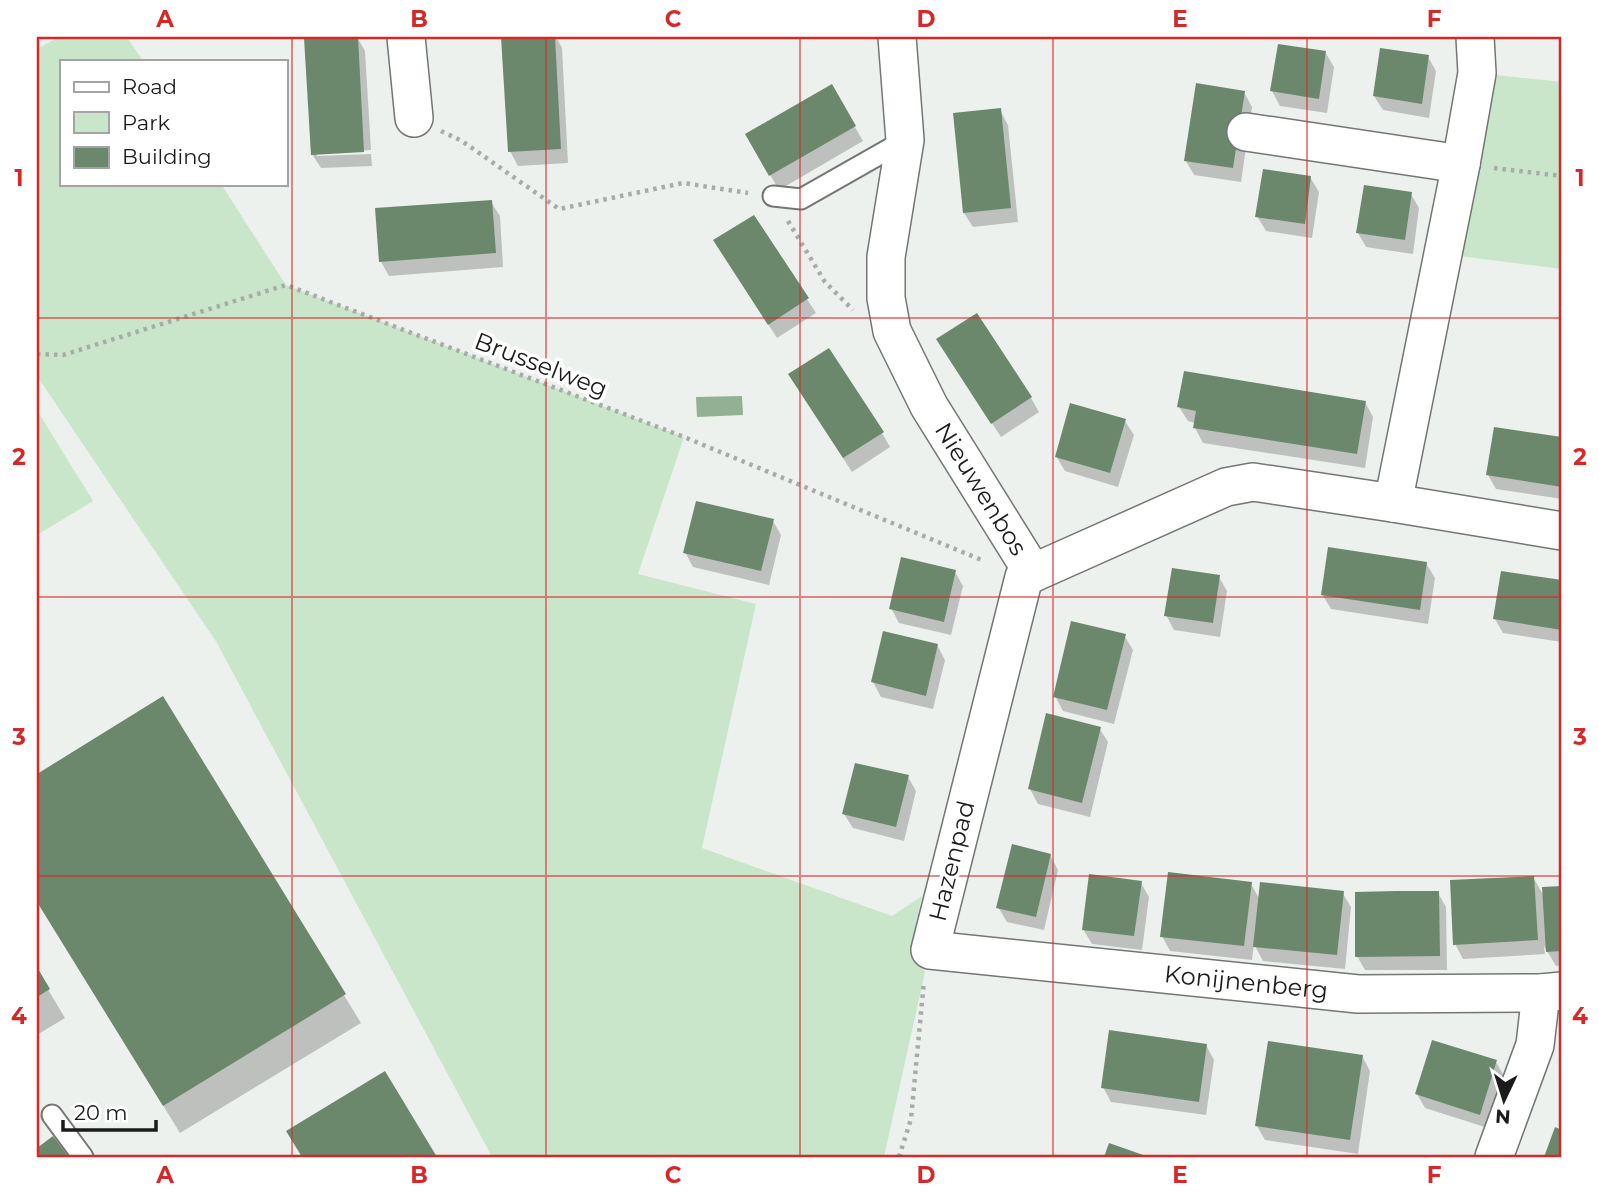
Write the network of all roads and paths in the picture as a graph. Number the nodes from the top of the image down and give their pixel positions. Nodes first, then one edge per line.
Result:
1 (405, 37) edge
2 (897, 37) edge
3 (1475, 37) edge
4 (414, 118) joint
5 (1246, 132) dead end
6 (905, 140) junction
7 (1461, 164) junction
8 (1562, 176) edge
9 (773, 196) junction
10 (892, 331) junction
11 (37, 354) edge
12 (1393, 503) junction
13 (1562, 531) edge
14 (1028, 575) junction
15 (930, 950) junction
16 (1551, 992) edge
17 (52, 1115) dead end
18 (83, 1157) edge
19 (899, 1157) edge
20 (1494, 1157) edge

1 - 4 street
2 - 6 street, Nieuwenbos
3 - 7 street
4 - 9 path
5 - 7 street
6 - 9 lane
6 - 10 street, Nieuwenbos
7 - 8 path
7 - 12 street
9 - 10 path
10 - 14 street, Nieuwenbos
11 - 14 path, Brusselweg
12 - 13 street, Nieuwenbos
12 - 14 street, Nieuwenbos
14 - 15 street, Hazenpad
15 - 16 street, Konijnenberg
15 - 19 path, Hazenpad
16 - 20 street
17 - 18 lane

